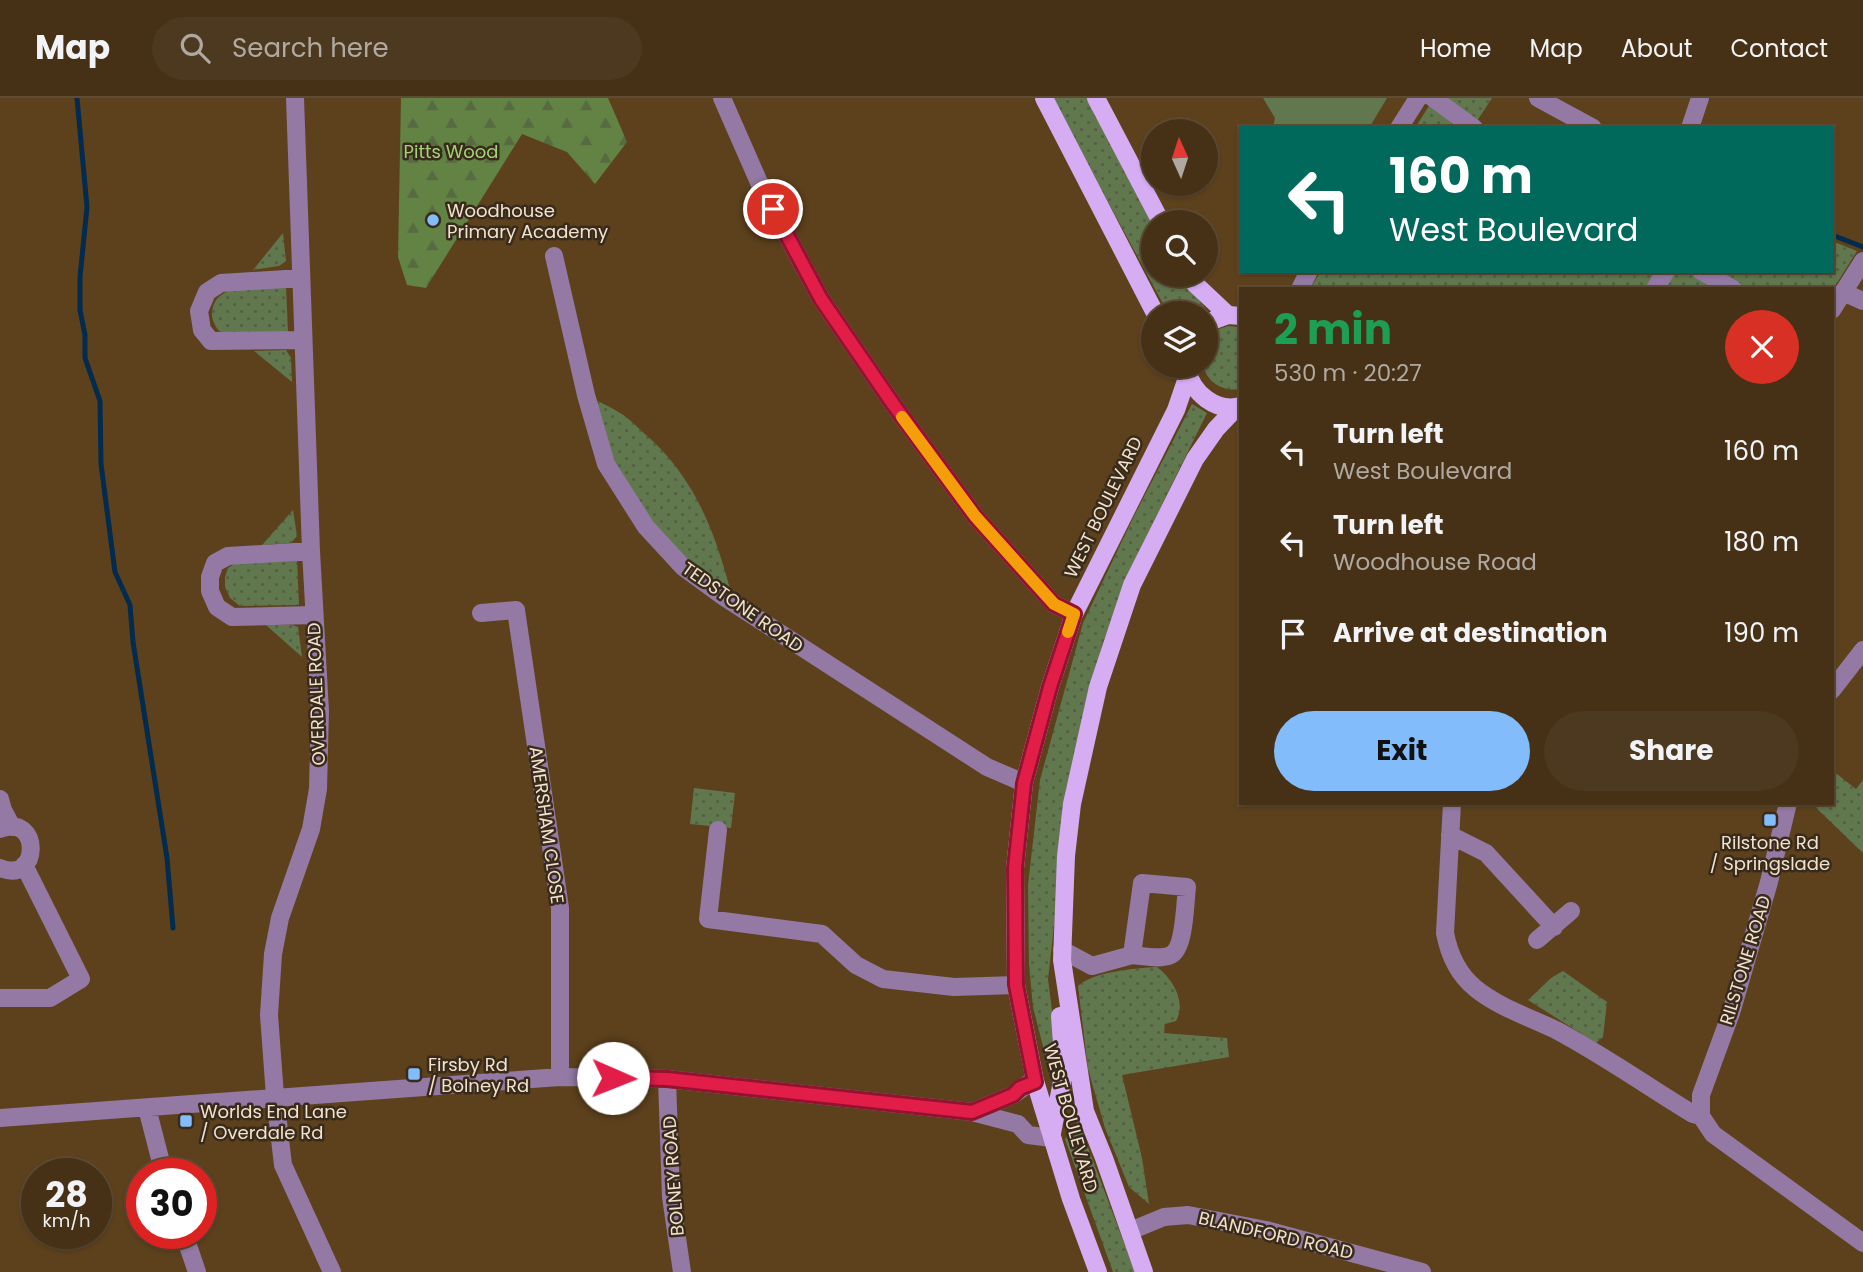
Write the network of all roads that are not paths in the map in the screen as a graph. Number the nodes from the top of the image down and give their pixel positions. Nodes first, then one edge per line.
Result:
1 (295, 98) edge
2 (722, 98) edge
3 (1044, 98) edge
4 (1096, 98) edge
5 (1418, 98) edge
6 (1433, 98) edge
7 (1538, 98) edge
8 (1700, 98) edge
9 (1400, 126) edge
10 (1471, 126) edge
11 (1589, 126) edge
12 (1691, 126) edge
13 (1155, 210) edge
14 (554, 256) dead end
15 (1863, 261) edge
16 (1705, 273) edge
17 (301, 278) junction
18 (1853, 283) edge
19 (1199, 287) edge
20 (1729, 287) edge
21 (1149, 301) edge
22 (1863, 301) edge
23 (1834, 307) edge
24 (1234, 316) edge
25 (303, 341) junction
26 (1184, 378) edge
27 (1190, 378) edge
28 (1238, 407) edge
29 (311, 551) junction
30 (481, 612) dead end
31 (1074, 614) junction
32 (314, 615) junction
33 (1863, 650) edge
34 (1835, 680) edge
35 (1024, 783) junction
36 (0, 799) edge
37 (1452, 805) edge
38 (1788, 805) edge
39 (6, 828) edge
40 (718, 830) dead end
41 (1450, 835) junction
42 (24, 865) junction
43 (0, 868) edge
44 (1571, 911) dead end
45 (1554, 927) junction
46 (1537, 940) dead end
47 (1062, 955) junction
48 (1132, 956) junction
49 (1016, 985) junction
50 (0, 998) edge
51 (559, 1077) junction
52 (667, 1079) junction
53 (1035, 1082) junction
54 (1059, 1094) junction
55 (1013, 1095) junction
56 (275, 1096) junction
57 (147, 1108) junction
58 (1085, 1111) junction
59 (972, 1112) junction
60 (1701, 1115) junction
61 (0, 1118) edge
62 (1018, 1124) junction
63 (1052, 1138) junction
64 (160, 1158) edge
65 (1130, 1231) junction
66 (1863, 1243) edge
67 (189, 1249) edge
68 (197, 1272) edge
69 (332, 1272) edge
70 (681, 1272) edge
71 (1098, 1272) edge
72 (1144, 1272) edge
73 (1422, 1272) edge

1 - 17 street, OVERDALE ROAD
2 - 31 street
3 - 21 main road
4 - 13 main road
5 - 9 street
6 - 10 street
7 - 11 street
8 - 12 street
14 - 35 street, TEDSTONE ROAD
15 - 18 street
16 - 20 street
17 - 25 street, OVERDALE ROAD
17 - 25 street
18 - 22 street
18 - 23 street
19 - 24 main road
25 - 29 street, OVERDALE ROAD
26 - 31 main road, WEST BOULEVARD
27 - 28 main road
28 - 47 main road, WEST BOULEVARD
29 - 32 street, OVERDALE ROAD
29 - 32 street
30 - 51 street, AMERSHAM CLOSE
31 - 35 main road, WEST BOULEVARD
32 - 56 street, OVERDALE ROAD
33 - 34 street
35 - 49 main road, WEST BOULEVARD
36 - 39 street
37 - 41 street
38 - 60 street, RILSTONE ROAD
39 - 42 street
40 - 49 street
41 - 45 street
41 - 60 street
42 - 43 street
42 - 50 street
44 - 45 street
45 - 46 street
47 - 48 street
47 - 54 main road
47 - 58 main road, WEST BOULEVARD
48 - 48 street
49 - 53 main road, WEST BOULEVARD
51 - 52 street
51 - 56 street
52 - 59 street
52 - 70 street, BOLNEY ROAD
53 - 54 main road
53 - 55 street
53 - 63 main road, WEST BOULEVARD
54 - 58 main road
54 - 63 main road
55 - 59 street
55 - 62 street
56 - 57 street
56 - 69 street, OVERDALE ROAD
57 - 61 street
57 - 64 street
58 - 65 main road, WEST BOULEVARD
59 - 62 street
60 - 66 street
62 - 63 street
63 - 71 main road, WEST BOULEVARD
65 - 72 main road, WEST BOULEVARD
65 - 73 street, BLANDFORD ROAD
67 - 68 street

